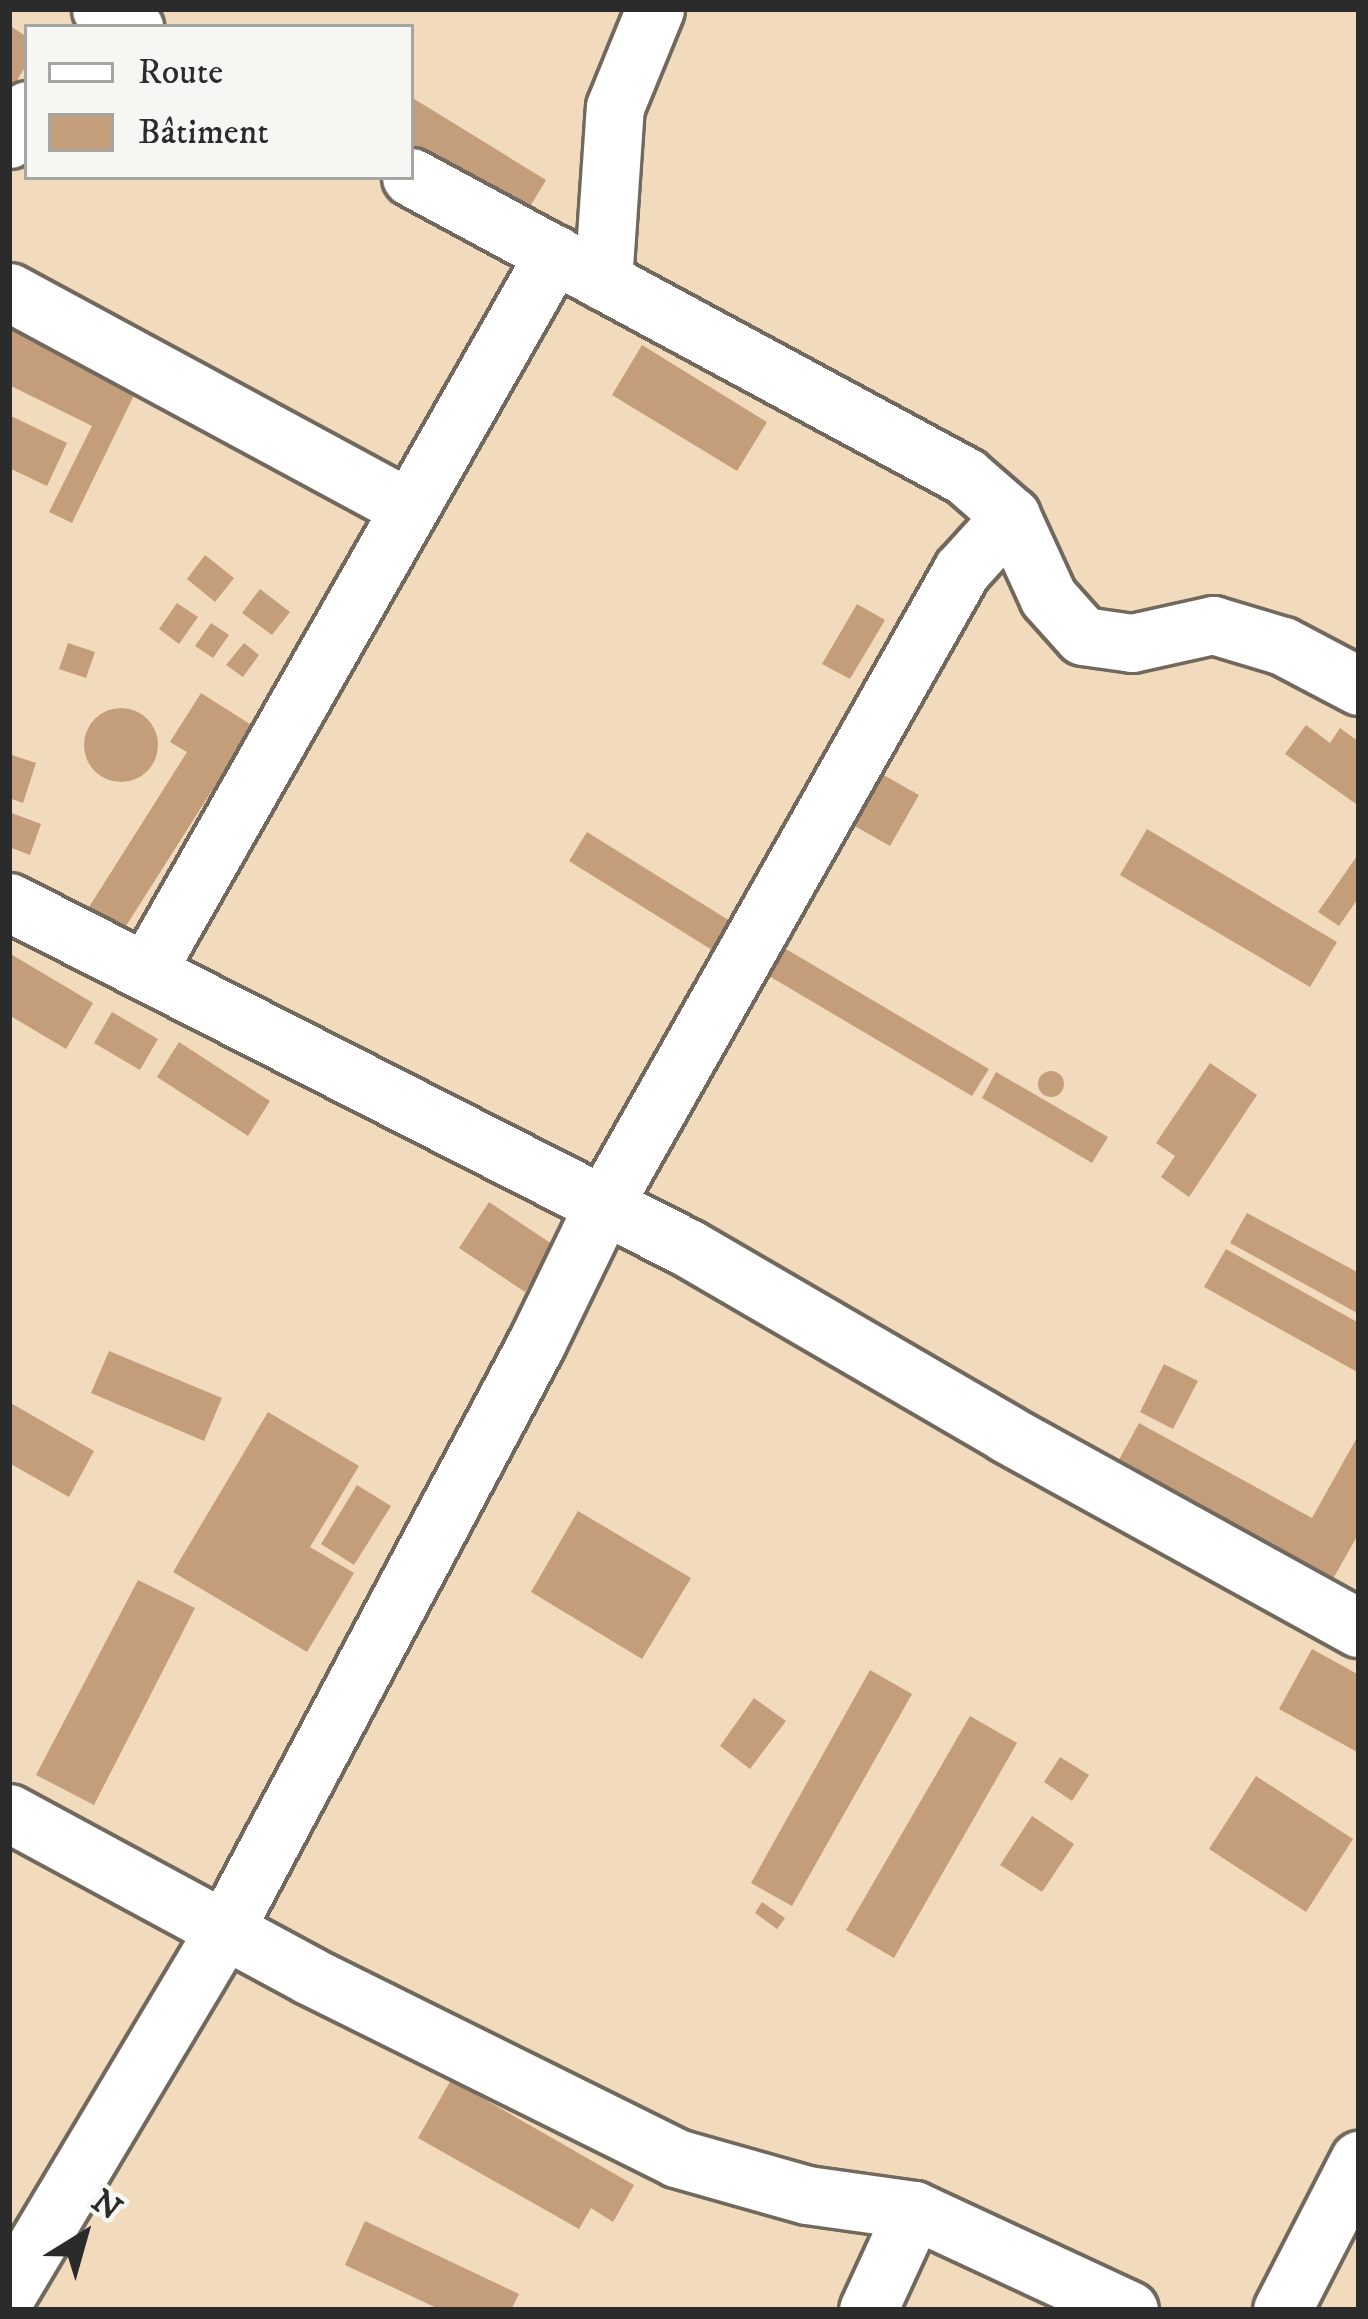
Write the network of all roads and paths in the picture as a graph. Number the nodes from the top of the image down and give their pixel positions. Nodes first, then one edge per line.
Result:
1 (100, 9) edge
2 (655, 9) edge
3 (128, 24) edge
4 (414, 179) edge
5 (554, 254) junction
6 (603, 281) junction
7 (9, 292) edge
8 (407, 507) junction
9 (1011, 516) junction
10 (1359, 686) edge
11 (9, 902) edge
12 (147, 970) junction
13 (604, 1204) junction
14 (1359, 1628) edge
15 (9, 1813) edge
16 (225, 1929) junction
17 (1359, 2160) edge
18 (914, 2210) junction
19 (9, 2291) edge
20 (868, 2310) edge
21 (1129, 2310) edge
22 (1282, 2310) edge

1 - 3 street
2 - 6 street
4 - 5 street
5 - 6 street
5 - 8 street
6 - 9 street
7 - 8 street
8 - 12 street
9 - 10 street
9 - 13 street
11 - 12 street
12 - 13 street
13 - 14 street
13 - 16 street
15 - 16 street
16 - 18 street
16 - 19 street
17 - 22 street
18 - 20 street
18 - 21 street

